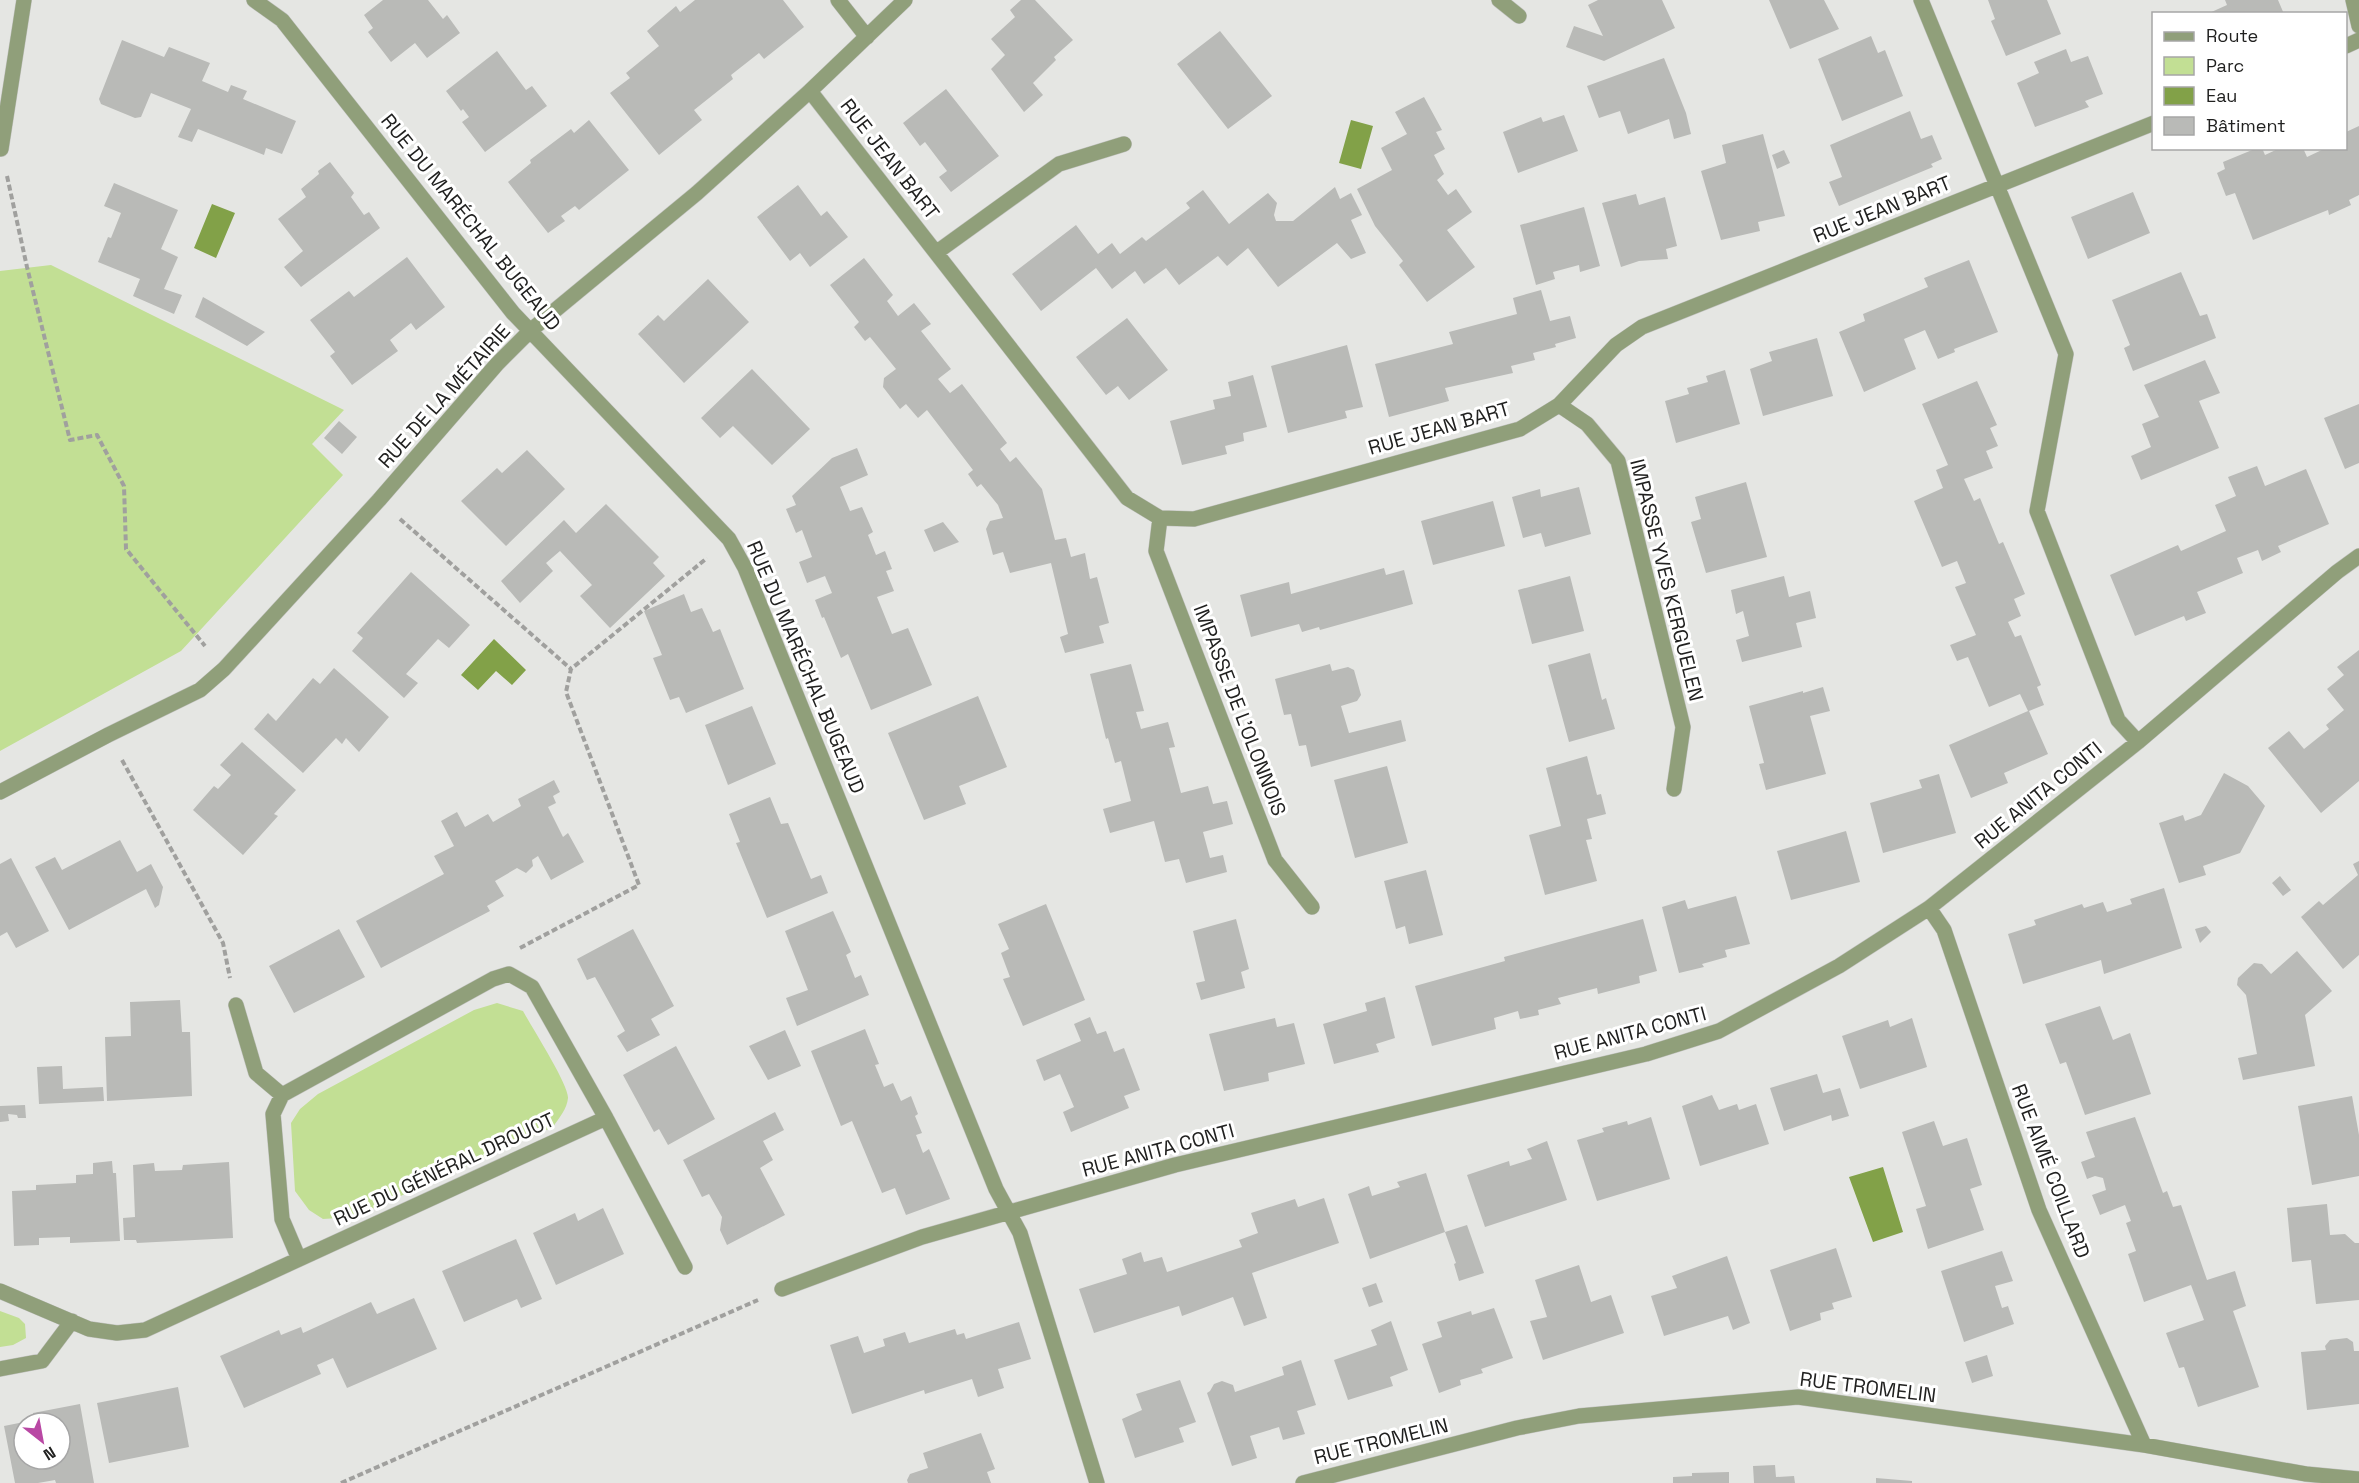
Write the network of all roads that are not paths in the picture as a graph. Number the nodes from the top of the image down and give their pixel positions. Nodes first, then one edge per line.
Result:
1 (24, 0) edge
2 (254, 0) edge
3 (838, 0) edge
4 (906, 0) edge
5 (1499, 0) edge
6 (1921, 0) edge
7 (2353, 0) edge
8 (1519, 15) dead end
9 (2359, 26) edge
10 (867, 37) junction
11 (810, 92) junction
12 (2152, 124) edge
13 (1124, 144) dead end
14 (1, 148) edge
15 (1998, 186) junction
16 (937, 252) junction
17 (530, 331) junction
18 (1559, 405) junction
19 (1160, 518) junction
20 (2359, 556) edge
21 (2138, 742) junction
22 (1674, 789) dead end
23 (0, 792) edge
24 (1312, 907) dead end
25 (1929, 908) junction
26 (236, 1005) road end
27 (282, 1095) junction
28 (606, 1118) junction
29 (1009, 1211) junction
30 (299, 1259) junction
31 (685, 1267) dead end
32 (782, 1289) road end
33 (0, 1291) edge
34 (72, 1321) junction
35 (0, 1369) edge
36 (2144, 1445) junction
37 (2359, 1479) edge
38 (1098, 1483) edge
39 (1303, 1483) edge

1 - 14 street
2 - 17 street, RUE DU MARÉCHAL BUGEAUD
3 - 10 street
4 - 10 street, RUE DE LA MÉTAIRIE
5 - 8 street
6 - 15 street
7 - 9 street
10 - 11 street, RUE DE LA MÉTAIRIE
11 - 16 street, RUE JEAN BART
11 - 17 street, RUE DE LA MÉTAIRIE
12 - 15 street, RUE JEAN BART
13 - 16 street
15 - 18 street, RUE JEAN BART
15 - 21 street
16 - 19 street, RUE JEAN BART
17 - 23 street, RUE DE LA MÉTAIRIE
17 - 29 street, RUE DU MARÉCHAL BUGEAUD
18 - 19 street, RUE JEAN BART
18 - 22 street, IMPASSE YVES KERGUELEN
19 - 24 street, IMPASSE DE L'OLONNOIS
20 - 21 street, RUE ANITA CONTI
21 - 25 street, RUE ANITA CONTI
25 - 29 street, RUE ANITA CONTI
25 - 36 street, RUE AIMÉ COILLARD
26 - 27 street
27 - 28 street
27 - 30 street
28 - 30 street, RUE DU GÉNÉRAL DROUOT
28 - 31 street
29 - 32 street, RUE ANITA CONTI
29 - 38 street
30 - 34 street, RUE DU GÉNÉRAL DROUOT
33 - 34 street, RUE DU GÉNÉRAL DROUOT
34 - 35 street
36 - 37 street, RUE TROMELIN
36 - 39 street, RUE TROMELIN

